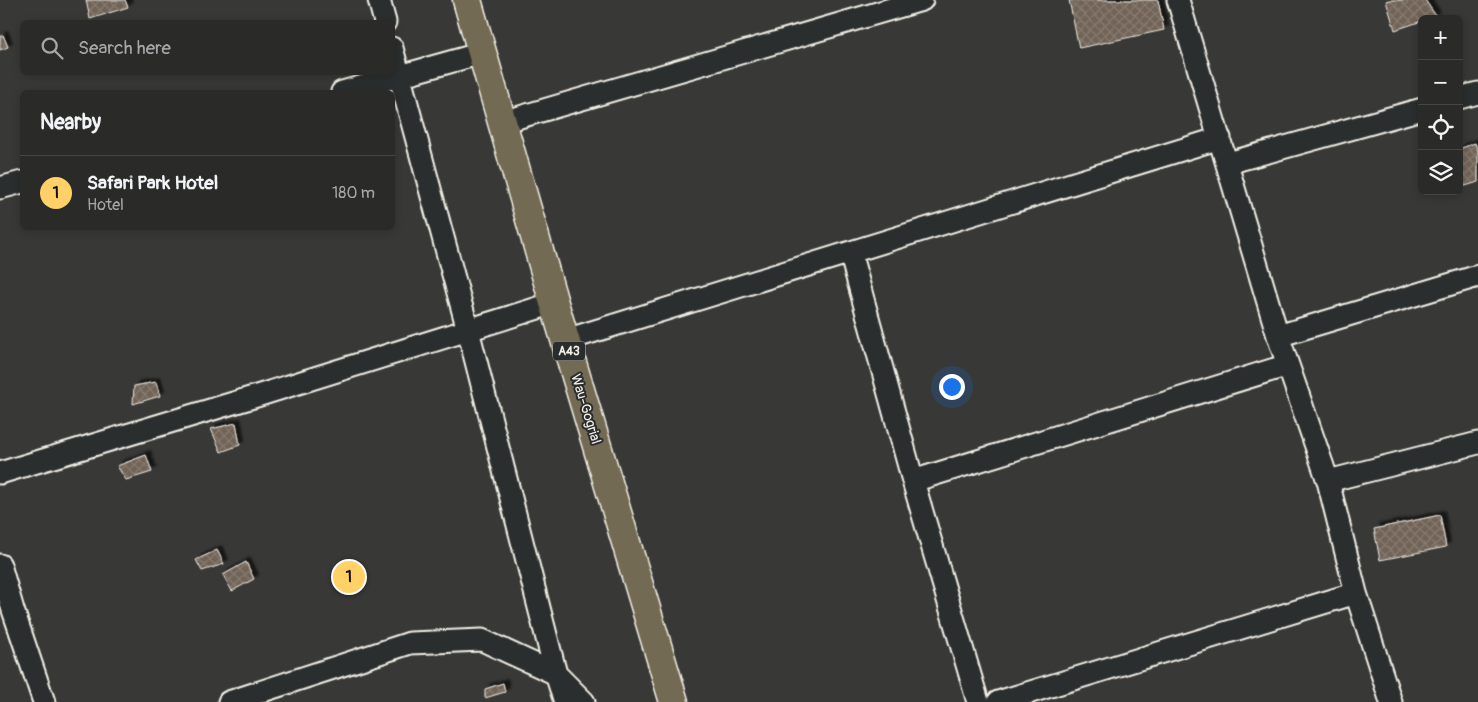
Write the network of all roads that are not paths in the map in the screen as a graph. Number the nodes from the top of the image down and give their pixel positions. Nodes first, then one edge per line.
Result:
1 (379, 0) edge
2 (467, 0) edge
3 (922, 0) edge
4 (1178, 0) edge
5 (385, 20) edge
6 (482, 53) junction
7 (395, 58) edge
8 (400, 76) junction
9 (349, 90) edge
10 (1478, 93) edge
11 (1463, 97) edge
12 (1418, 110) edge
13 (503, 122) junction
14 (1220, 138) junction
15 (1228, 163) junction
16 (20, 183) edge
17 (0, 188) edge
18 (850, 252) junction
19 (1478, 276) edge
20 (554, 303) junction
21 (468, 330) junction
22 (1278, 336) junction
23 (566, 340) junction
24 (1288, 365) junction
25 (1478, 443) edge
26 (0, 473) edge
27 (913, 481) junction
28 (1328, 481) junction
29 (0, 565) edge
30 (1356, 593) junction
31 (556, 674) junction
32 (44, 702) edge
33 (229, 702) edge
34 (565, 702) edge
35 (584, 702) edge
36 (674, 702) edge
37 (978, 702) edge
38 (998, 702) edge
39 (1391, 702) edge

1 - 5 street
2 - 6 main road, Wau-Gogrial / A43
3 - 13 street
4 - 14 street
6 - 8 street
6 - 13 main road, Wau-Gogrial / A43
7 - 8 street
8 - 9 street
8 - 21 street
10 - 11 street
12 - 15 street
13 - 20 main road, Wau-Gogrial / A43
14 - 15 street
14 - 18 street
15 - 22 street
16 - 17 street
18 - 23 street
18 - 27 street
19 - 22 street
20 - 21 street
20 - 23 main road, Wau-Gogrial / A43
21 - 26 street
21 - 31 street
22 - 24 street
23 - 36 main road, Wau-Gogrial / A43
24 - 27 street
24 - 28 street
25 - 28 street
27 - 37 street
28 - 30 street
29 - 32 street
30 - 38 street
30 - 39 street
31 - 33 street
31 - 34 street
31 - 35 street

